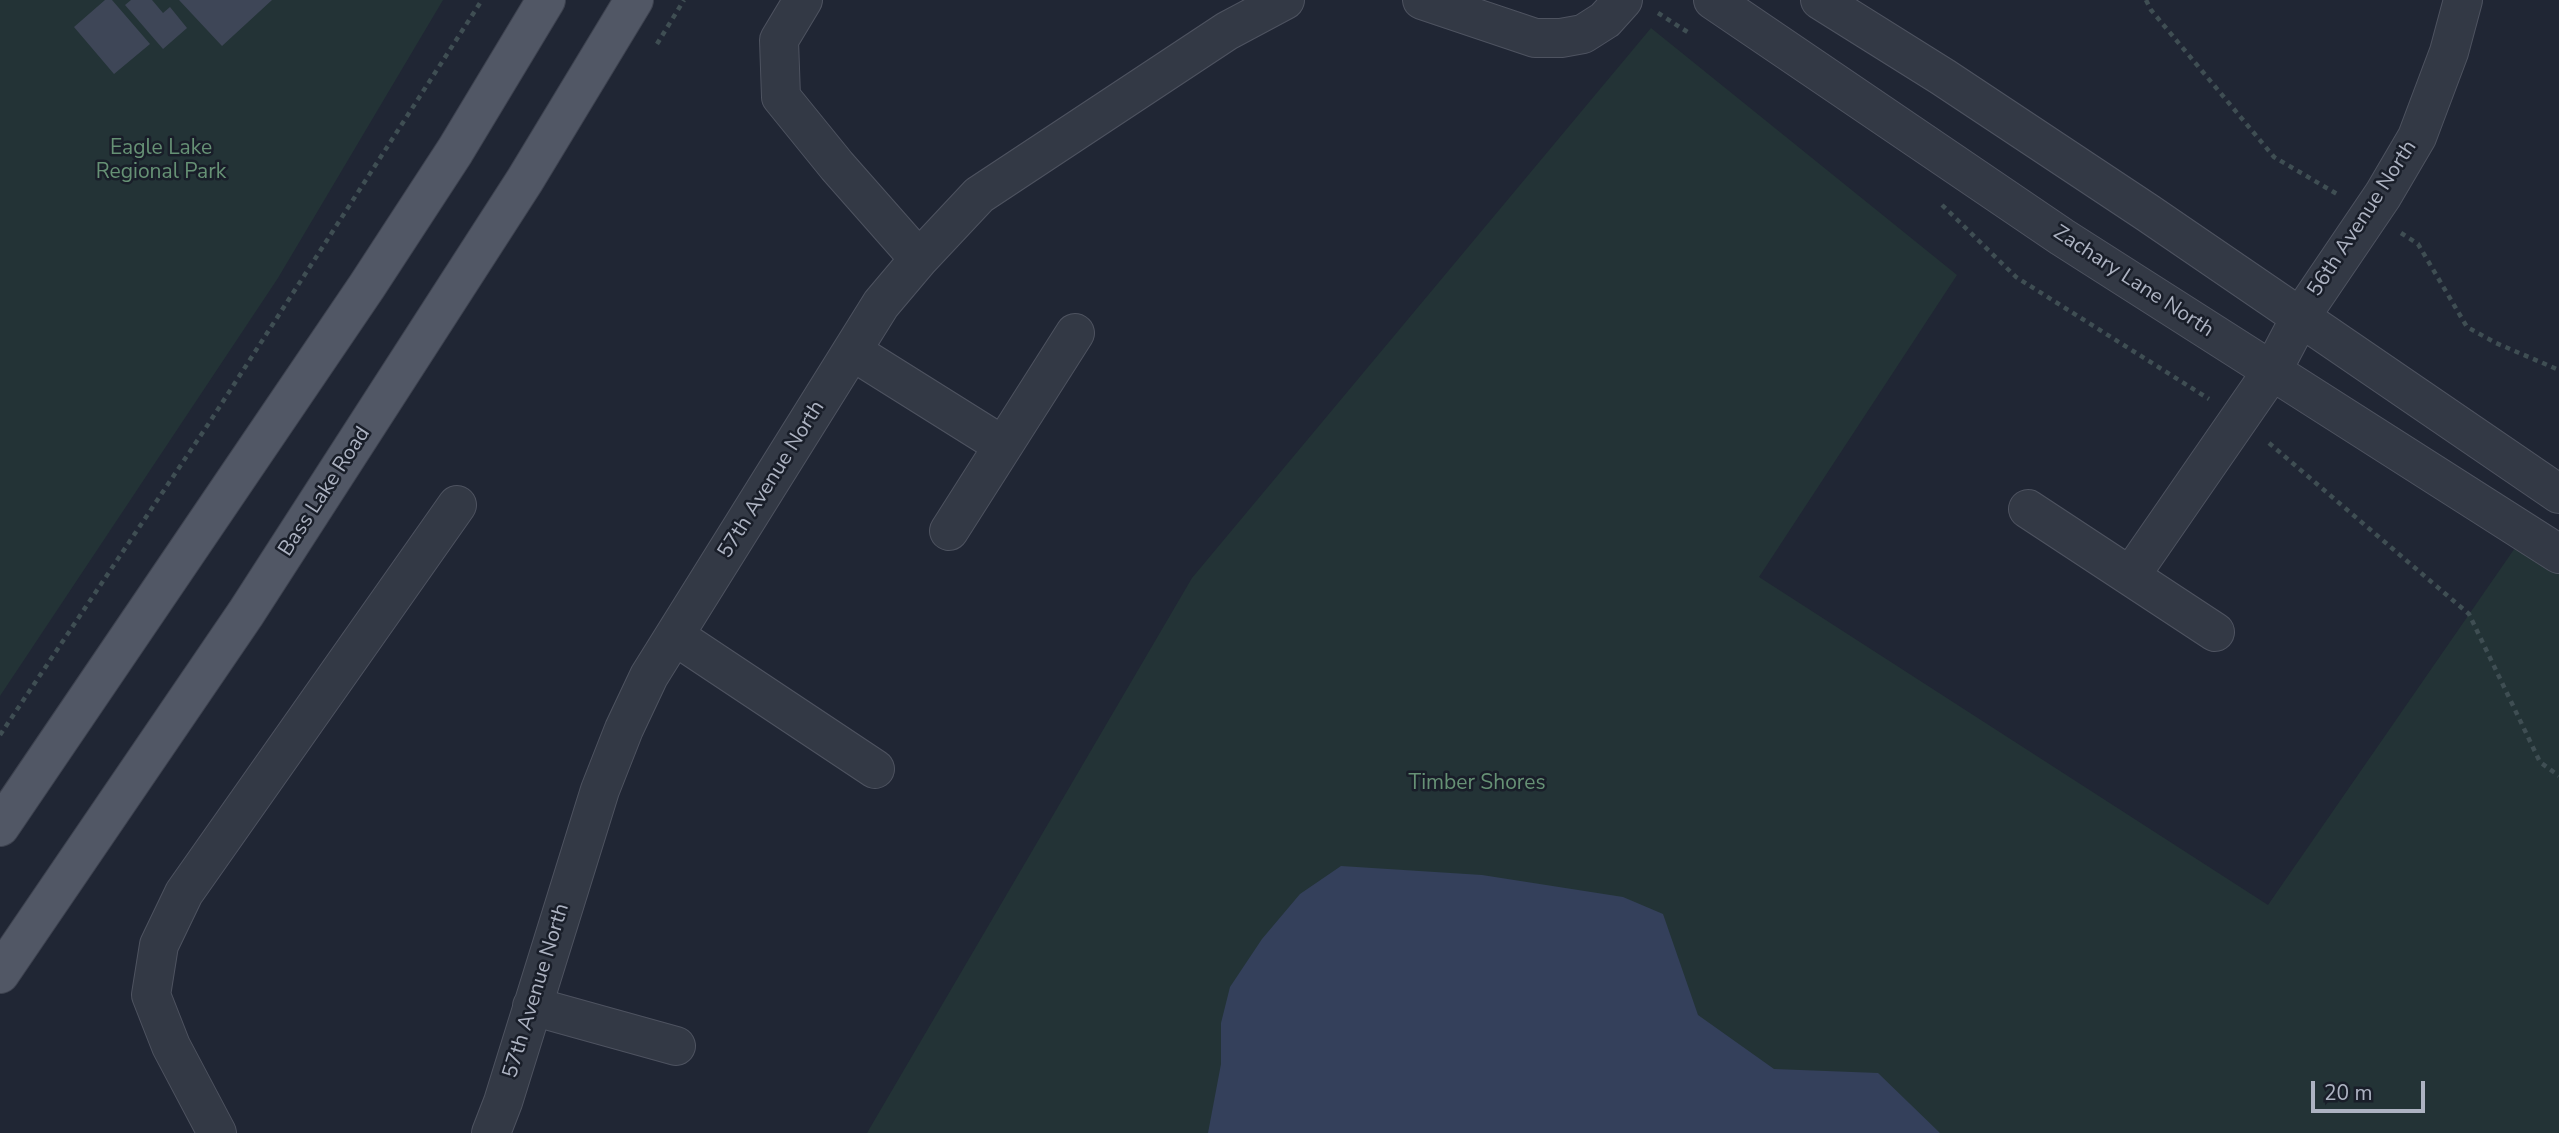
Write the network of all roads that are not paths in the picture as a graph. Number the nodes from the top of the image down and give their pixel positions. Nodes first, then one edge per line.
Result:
1 (546, 0) edge
2 (634, 0) edge
3 (803, 0) edge
4 (1285, 0) edge
5 (1422, 0) edge
6 (1713, 0) edge
7 (1821, 0) edge
8 (2463, 0) edge
9 (1636, 4) edge
10 (919, 259) junction
11 (2301, 316) junction
12 (1074, 333) dead end
13 (852, 351) junction
14 (2272, 371) junction
15 (1002, 445) junction
16 (2559, 494) edge
17 (457, 505) dead end
18 (2028, 509) dead end
19 (949, 531) dead end
20 (2559, 554) edge
21 (2131, 575) junction
22 (2215, 632) dead end
23 (675, 636) junction
24 (875, 769) dead end
25 (0, 827) edge
26 (0, 974) edge
27 (532, 1006) junction
28 (676, 1046) dead end
29 (217, 1133) edge
30 (491, 1133) edge

1 - 25 main road
2 - 26 main road, Bass Lake Road
3 - 10 street
4 - 10 street, 57th Avenue North
5 - 9 street
6 - 14 street, Zachary Lane North
7 - 11 street
8 - 11 street, 56th Avenue North
10 - 13 street, 57th Avenue North
11 - 14 street, 56th Avenue North
11 - 16 street
12 - 15 street
13 - 15 street
13 - 23 street, 57th Avenue North
14 - 20 street, Zachary Lane North
14 - 21 street, 56th Avenue North
15 - 19 street
17 - 29 street
18 - 21 street
21 - 22 street
23 - 24 street
23 - 27 street, 57th Avenue North
27 - 28 street
27 - 30 street, 57th Avenue North

